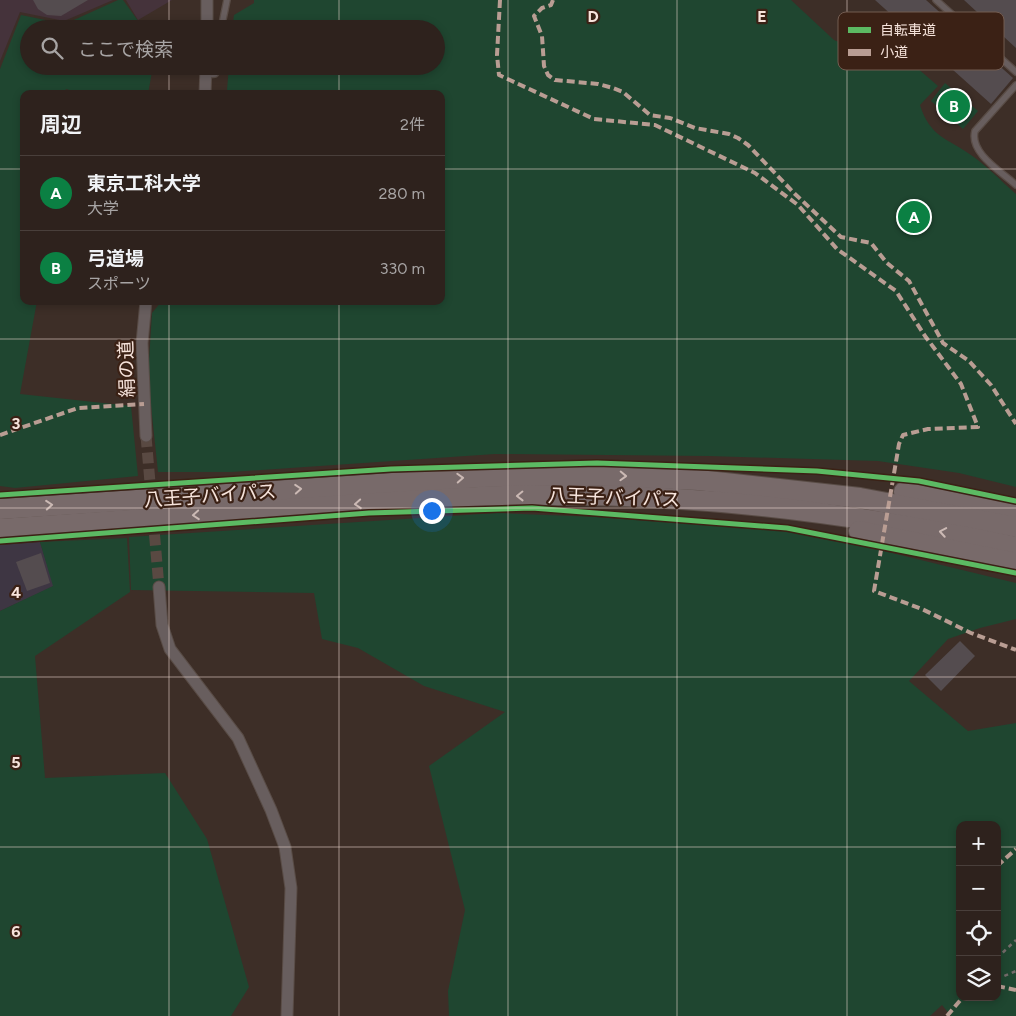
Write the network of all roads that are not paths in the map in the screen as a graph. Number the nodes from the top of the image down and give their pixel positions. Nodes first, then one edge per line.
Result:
1 (207, 0) edge
2 (227, 0) edge
3 (936, 0) edge
4 (949, 12) edge
5 (207, 20) edge
6 (223, 20) edge
7 (1004, 61) edge
8 (1016, 72) edge
9 (206, 75) edge
10 (1016, 85) edge
11 (205, 90) edge
12 (1016, 185) edge
13 (146, 305) edge
14 (146, 436) tunnel mouth
15 (787, 489) junction
16 (696, 500) junction
17 (0, 509) edge
18 (1016, 511) edge
19 (1016, 527) edge
20 (0, 529) edge
21 (1016, 547) edge
22 (1016, 563) edge
23 (159, 587) tunnel mouth
24 (287, 1016) edge

1 - 5 street
2 - 6 lane
3 - 4 lane
7 - 8 lane
9 - 11 street
10 - 12 lane
13 - 14 street, 絹の道
17 -> 15 highway, 八王子バイパス
15 - 18 highway
15 - 19 highway, 八王子バイパス
16 -> 20 highway, 八王子バイパス
21 -> 16 highway, 八王子バイパス
16 - 22 highway
23 - 24 street

